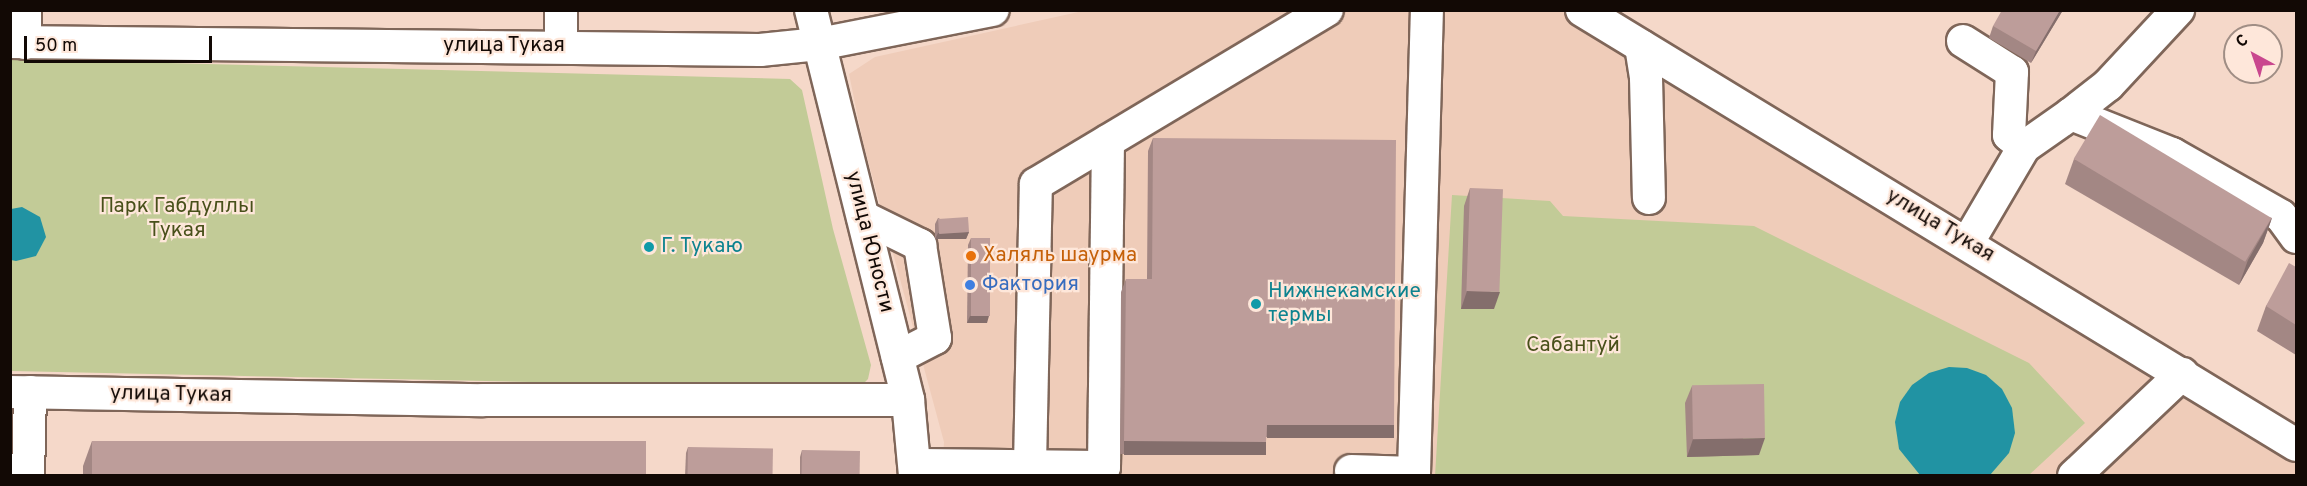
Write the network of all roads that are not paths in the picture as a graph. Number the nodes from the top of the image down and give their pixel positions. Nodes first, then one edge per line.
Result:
1 (25, 10) edge
2 (561, 10) edge
3 (811, 10) edge
4 (993, 10) edge
5 (1327, 10) edge
6 (1427, 10) edge
7 (1582, 10) edge
8 (2178, 10) edge
9 (1963, 41) dead end
10 (18, 43) edge
11 (819, 44) junction
12 (1641, 46) junction
13 (561, 47) junction
14 (2071, 114) junction
15 (1108, 141) junction
16 (2024, 147) junction
17 (1649, 198) dead end
18 (863, 217) junction
19 (2296, 237) edge
20 (1968, 242) junction
21 (898, 357) junction
22 (2182, 374) junction
23 (20, 392) edge
24 (908, 400) junction
25 (2296, 445) edge
26 (1030, 465) junction
27 (915, 470) edge
28 (1351, 471) dead end
29 (28, 476) edge
30 (2074, 476) edge

1 - 10 street
2 - 13 street
3 - 11 street, улица Юности
4 - 11 street, улица Тукая
5 - 15 street
6 - 28 street
7 - 12 street, улица Тукая
8 - 14 street
9 - 16 street
10 - 13 street, улица Тукая
11 - 13 street, улица Тукая
11 - 18 street, улица Юности
12 - 17 street
12 - 20 street, улица Тукая
14 - 16 street
14 - 19 street
15 - 26 street
15 - 26 street
16 - 20 street
18 - 21 street, улица Юности
18 - 21 street
20 - 22 street, улица Тукая
21 - 24 street, улица Юности
22 - 25 street, улица Тукая
22 - 30 street
23 - 24 street, улица Тукая
23 - 29 street
24 - 27 street, улица Юности
26 - 27 street

